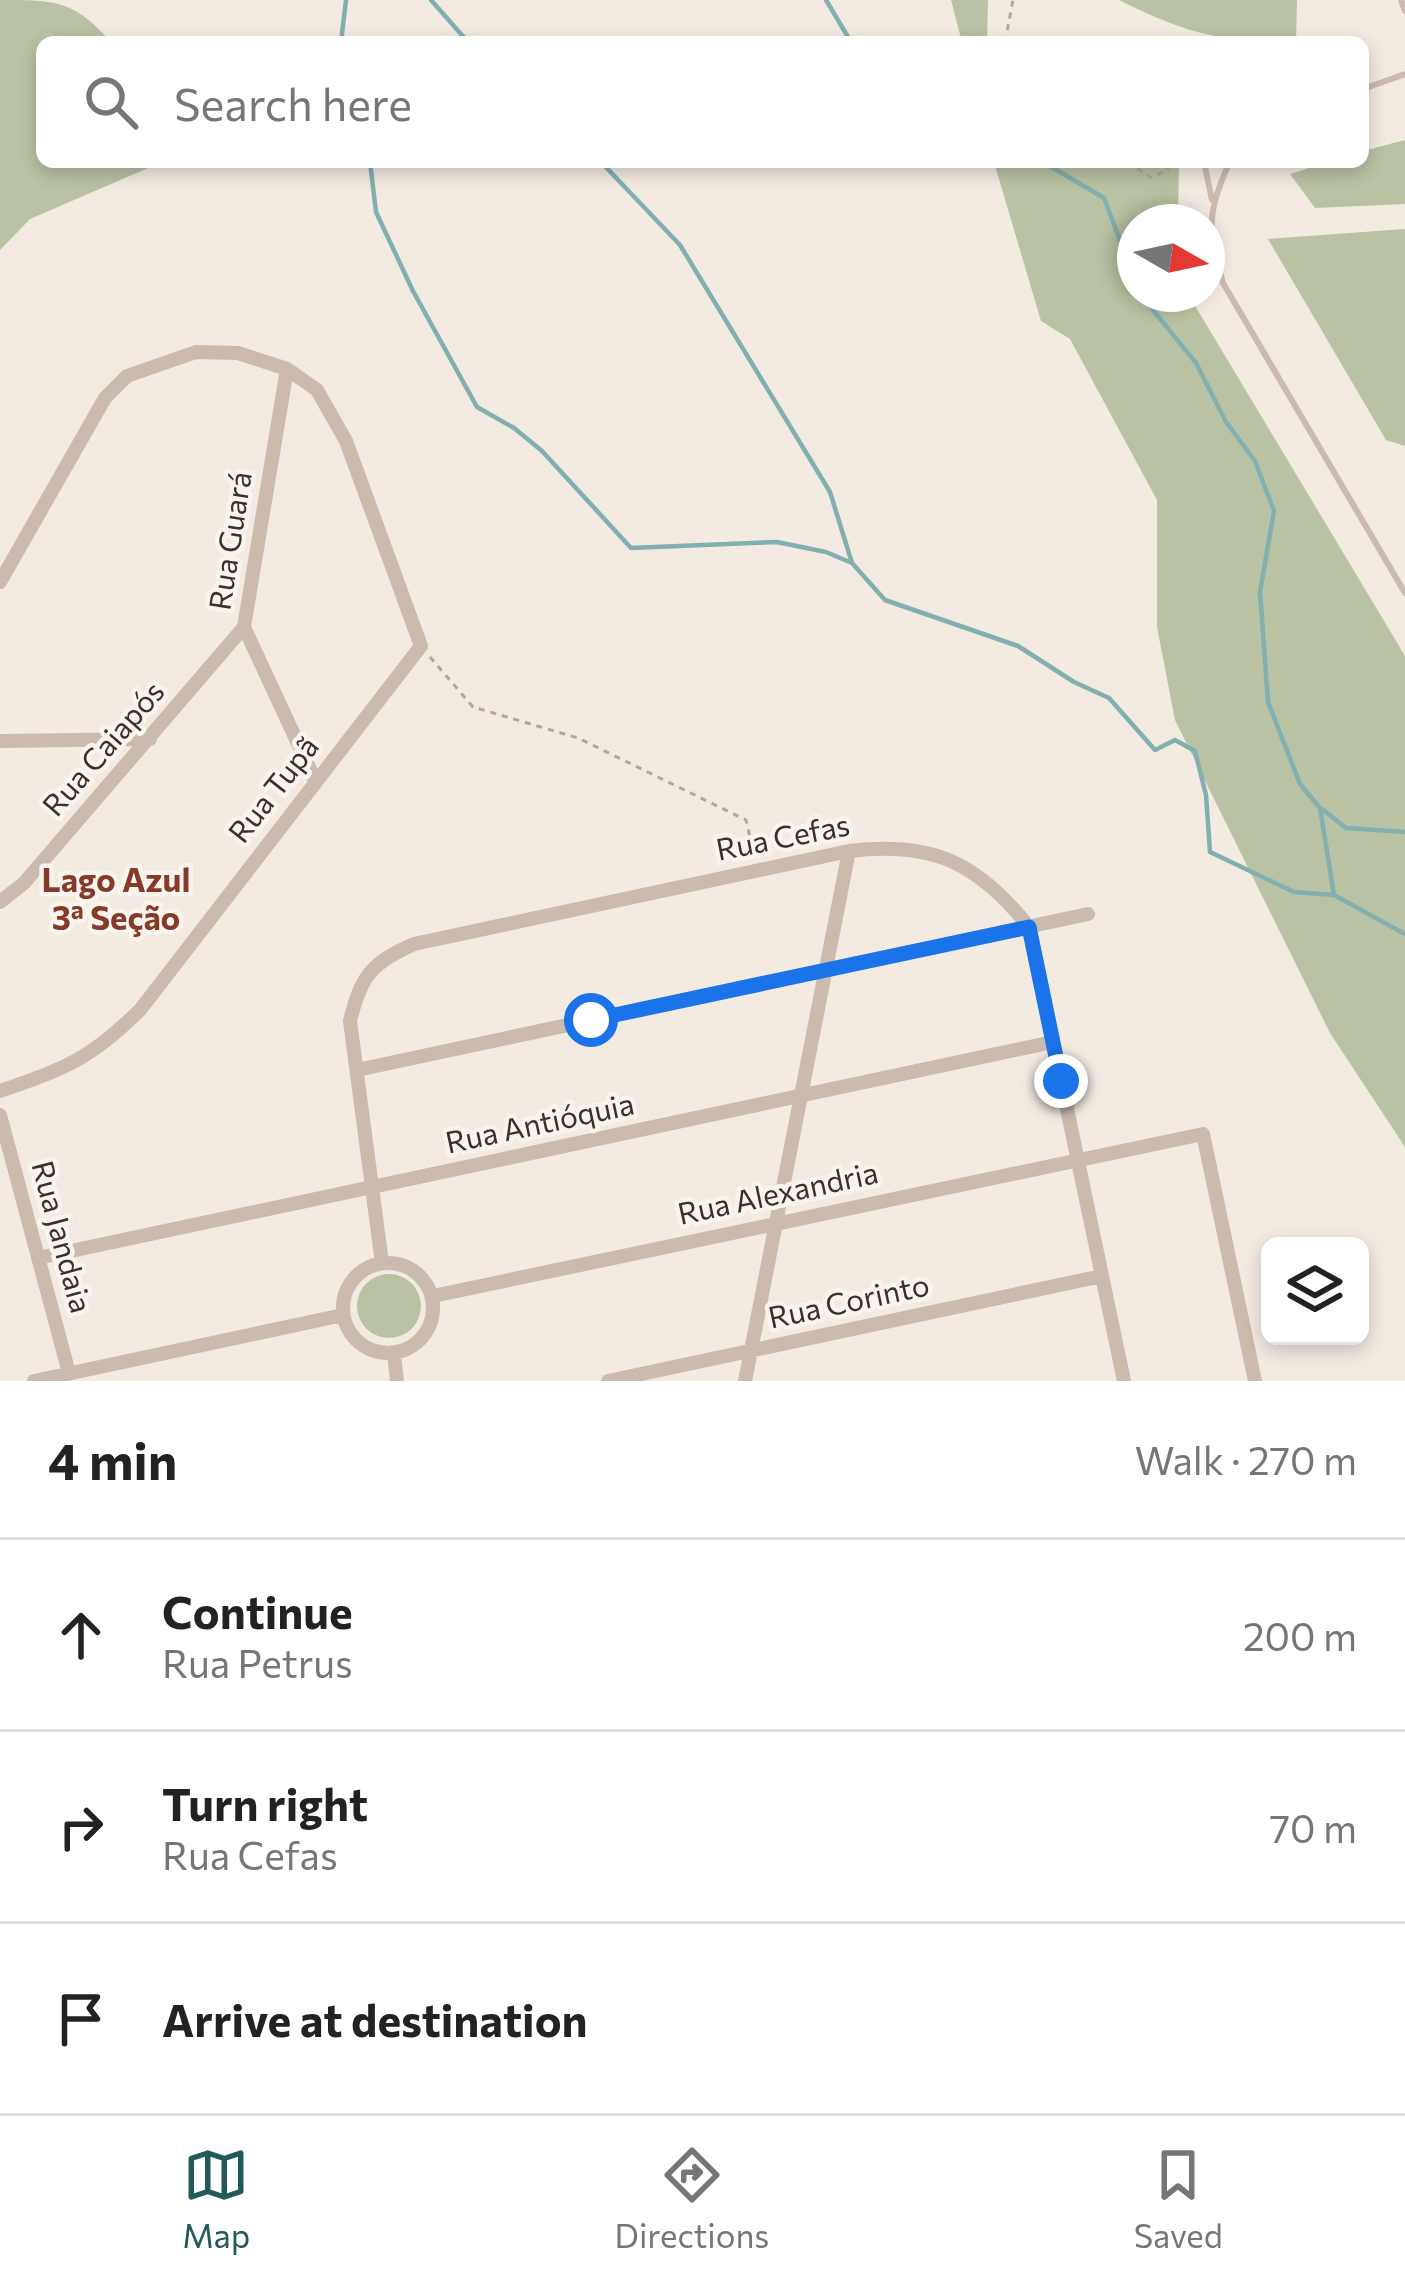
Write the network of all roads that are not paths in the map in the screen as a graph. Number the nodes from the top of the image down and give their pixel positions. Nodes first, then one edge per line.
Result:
1 (1401, 0) edge
2 (1405, 11) edge
3 (1405, 74) edge
4 (1369, 87) edge
5 (1205, 168) edge
6 (1227, 168) edge
7 (1212, 200) junction
8 (287, 369) junction
9 (0, 583) edge
10 (1405, 592) edge
11 (244, 627) junction
12 (150, 739) junction
13 (0, 741) edge
14 (315, 780) junction
15 (849, 851) junction
16 (0, 902) edge
17 (1088, 914) dead end
18 (1029, 927) junction
19 (826, 970) junction
20 (1053, 1042) junction
21 (357, 1070) junction
22 (0, 1091) edge
23 (801, 1096) junction
24 (0, 1115) edge
25 (1077, 1158) junction
26 (372, 1187) junction
27 (776, 1222) junction
28 (38, 1258) junction
29 (382, 1262) junction
30 (1102, 1276) junction
31 (433, 1296) junction
32 (344, 1315) junction
33 (751, 1351) junction
34 (394, 1353) junction
35 (69, 1373) junction
36 (34, 1381) edge
37 (397, 1381) edge
38 (608, 1381) edge
39 (745, 1381) edge
40 (1124, 1381) edge
41 (1256, 1381) edge

1 - 2 lane
3 - 4 lane
5 - 7 lane
6 - 7 lane
7 - 10 lane
8 - 9 street
8 - 11 street, Rua Guará
8 - 14 street, Rua Tupã
11 - 12 street, Rua Caiapós
11 - 14 street, Rua Guará
12 - 13 street
12 - 16 street, Rua Caiapós
14 - 22 street, Rua Tupã
15 - 18 street, Rua Cefas
15 - 19 street
15 - 21 street, Rua Cefas
17 - 18 street
18 - 19 street
18 - 20 street
19 - 21 street
19 - 23 street
20 - 23 street, Rua Antióquia
20 - 25 street
21 - 26 street, Rua Cefas
23 - 26 street, Rua Antióquia
23 - 27 street
24 - 28 street, Rua Jandaia
25 - 27 street, Rua Alexandria
25 - 30 street
25 - 41 street, Rua Alexandria
26 - 28 street, Rua Antióquia
26 - 29 street, Rua Cefas
27 - 31 street, Rua Alexandria
27 - 33 street
28 - 35 street, Rua Jandaia
29 - 31 street
29 - 32 street
30 - 33 street, Rua Corinto
30 - 40 street
31 - 34 street
32 - 34 street
32 - 35 street
33 - 38 street, Rua Corinto
33 - 39 street
34 - 37 street
35 - 36 street

